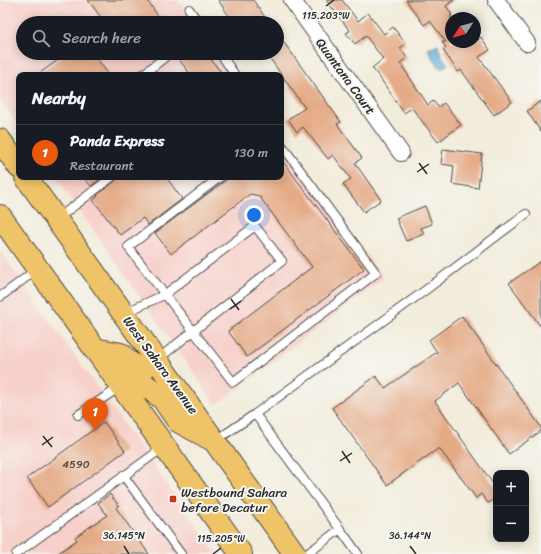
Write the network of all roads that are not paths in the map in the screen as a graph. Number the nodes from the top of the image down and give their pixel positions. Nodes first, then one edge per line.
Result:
1 (292, 0) edge
2 (496, 0) edge
3 (189, 8) dead end
4 (194, 16) edge
5 (527, 43) dead end
6 (161, 60) edge
7 (225, 60) edge
8 (146, 72) edge
9 (233, 72) edge
10 (0, 140) edge
11 (284, 148) edge
12 (401, 153) dead end
13 (16, 163) edge
14 (28, 180) edge
15 (108, 180) edge
16 (216, 180) edge
17 (526, 214) dead end
18 (0, 216) edge
19 (57, 219) junction
20 (38, 269) junction
21 (164, 295) junction
22 (0, 297) edge
23 (124, 314) junction
24 (194, 331) junction
25 (94, 349) junction
26 (157, 359) junction
27 (121, 386) junction
28 (255, 414) junction
29 (78, 415) dead end
30 (215, 442) junction
31 (164, 447) junction
32 (124, 475) junction
33 (340, 529) junction
34 (16, 554) edge
35 (181, 554) edge
36 (240, 554) edge
37 (295, 554) edge
38 (307, 554) edge
39 (358, 554) edge

1 - 12 street, Quantana Court
2 - 5 street
3 - 4 lane
6 - 8 lane
7 - 9 lane
10 - 13 main road
11 - 24 lane
14 - 19 main road, West Sahara Avenue
15 - 19 lane
16 - 21 lane
17 - 28 lane
18 - 20 main road
19 - 23 main road, West Sahara Avenue
20 - 22 lane
20 - 25 main road
21 - 23 lane
21 - 24 lane
21 - 24 lane
23 - 26 main road, West Sahara Avenue
24 - 26 lane
25 - 26 main road
25 - 27 main road
26 - 30 main road, West Sahara Avenue
27 - 29 lane
27 - 30 main road
27 - 31 main road
28 - 30 lane
28 - 33 lane
30 - 37 main road, West Sahara Avenue
31 - 32 lane
31 - 36 main road
32 - 34 lane
32 - 35 lane
33 - 38 lane
33 - 39 lane

